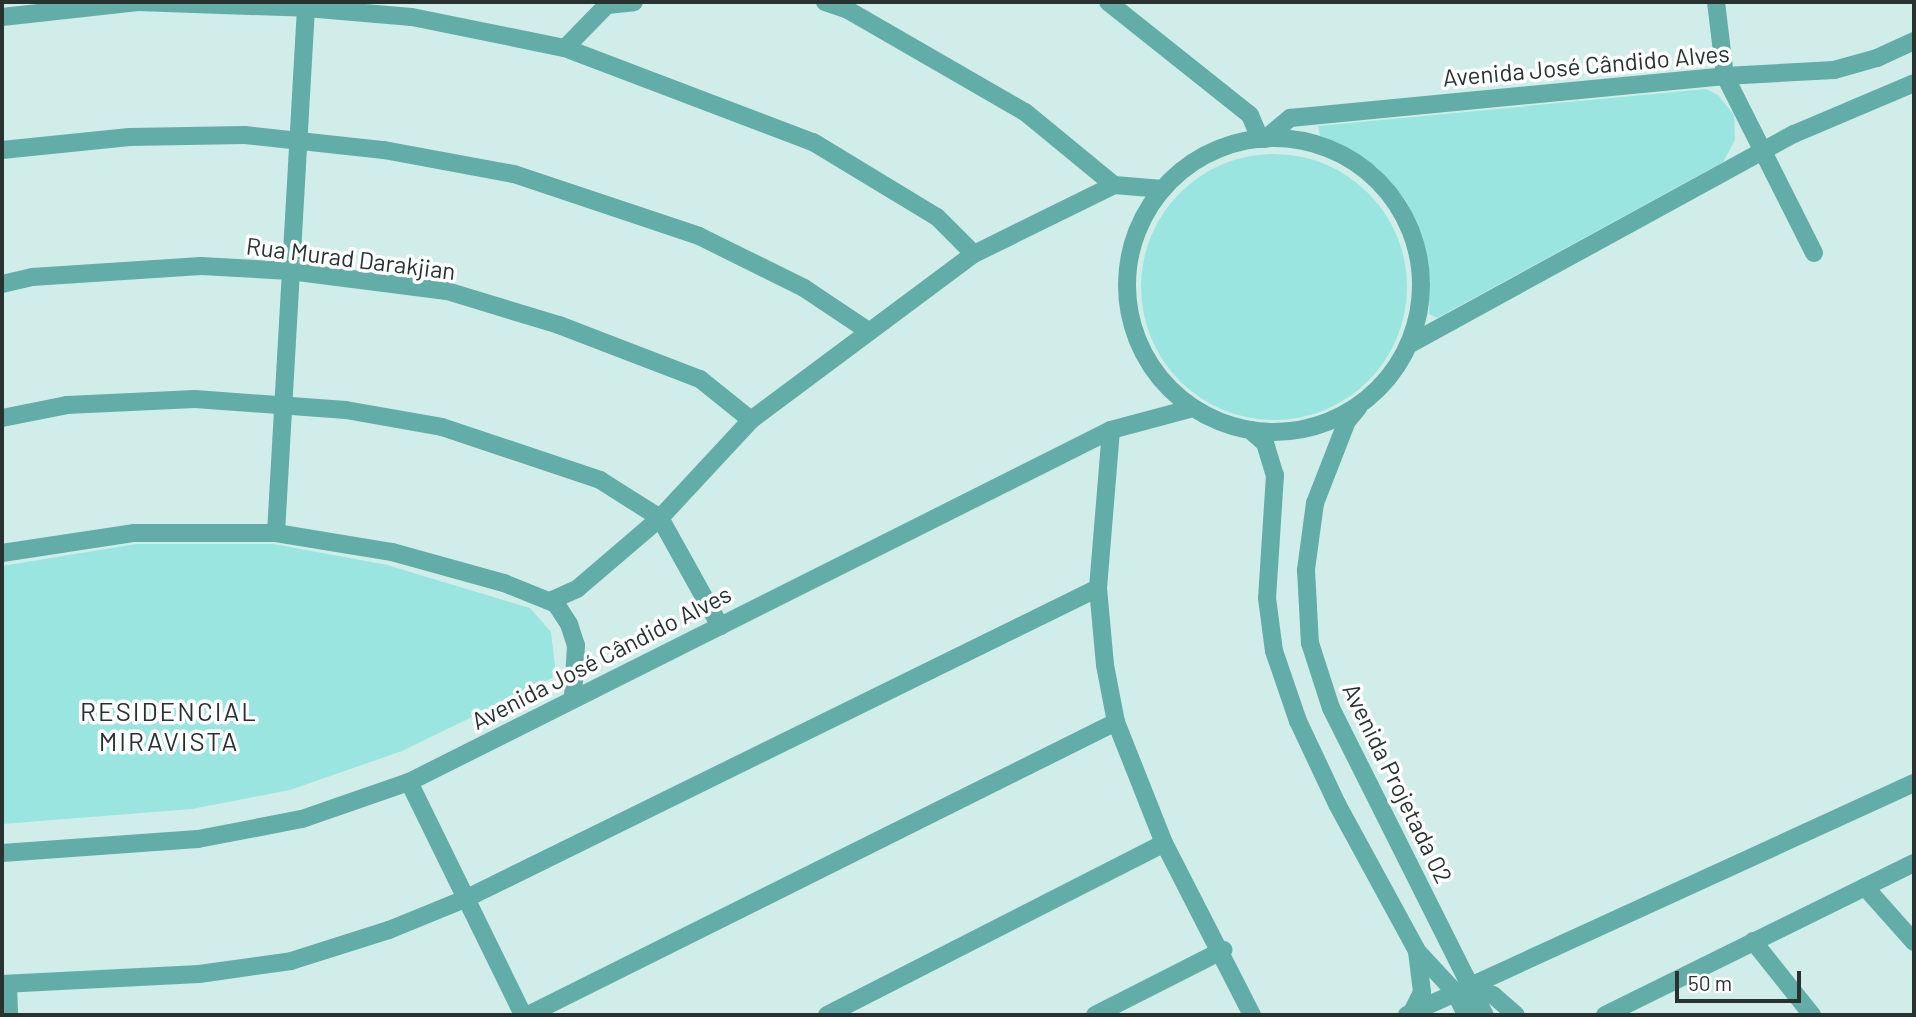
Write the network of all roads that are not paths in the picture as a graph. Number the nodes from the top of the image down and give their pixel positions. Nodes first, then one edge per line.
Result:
1 (634, 2) edge
2 (825, 2) edge
3 (1108, 2) edge
4 (1716, 2) edge
5 (852, 6) edge
6 (306, 8) junction
7 (2, 17) edge
8 (1914, 41) edge
9 (565, 48) junction
10 (1725, 76) junction
11 (1914, 82) edge
12 (1263, 139) junction
13 (298, 141) junction
14 (2, 150) edge
15 (1763, 151) junction
16 (1114, 185) junction
17 (1163, 190) junction
18 (1814, 253) dead end
19 (974, 254) junction
20 (290, 271) junction
21 (2, 284) edge
22 (867, 330) junction
23 (1410, 344) junction
24 (283, 405) junction
25 (1360, 405) junction
26 (1193, 408) junction
27 (2, 418) edge
28 (751, 420) junction
29 (1111, 430) junction
30 (1250, 430) junction
31 (660, 518) junction
32 (276, 533) junction
33 (2, 553) edge
34 (1098, 588) junction
35 (550, 601) junction
36 (720, 626) junction
37 (573, 696) junction
38 (1116, 722) junction
39 (410, 782) junction
40 (1914, 783) edge
41 (1164, 843) junction
42 (2, 853) edge
43 (1914, 863) edge
44 (1865, 887) junction
45 (465, 899) junction
46 (1753, 941) junction
47 (1914, 942) edge
48 (1223, 950) junction
49 (1417, 951) junction
50 (5, 984) edge
51 (1462, 989) junction
52 (1615, 1013) edge
53 (1410, 1014) edge
54 (9, 1015) edge
55 (525, 1015) edge
56 (827, 1015) edge
57 (1096, 1015) edge
58 (1252, 1015) edge
59 (1466, 1015) edge
60 (1485, 1015) edge
61 (1516, 1015) edge
62 (1812, 1015) edge

1 - 9 street
2 - 5 street
3 - 12 street
4 - 10 street
5 - 16 street
6 - 7 street
6 - 9 street
6 - 13 street
8 - 10 street, Avenida José Cândido Alves
9 - 19 street
10 - 12 street, Avenida José Cândido Alves
10 - 15 street
11 - 15 street
12 - 17 street
12 - 23 street
13 - 14 street
13 - 20 street
13 - 22 street
15 - 18 street
15 - 23 street
16 - 17 street
16 - 19 street
17 - 26 street
19 - 22 street
20 - 21 street, Rua Murad Darakjian
20 - 24 street
20 - 28 street, Rua Murad Darakjian
22 - 28 street
23 - 25 street
24 - 27 street
24 - 31 street
24 - 32 street
25 - 30 street
25 - 51 street, Avenida Projetada 02
26 - 29 street, Avenida José Cândido Alves
26 - 30 street
28 - 31 street
29 - 34 street
29 - 36 street, Avenida José Cândido Alves
30 - 49 street, Avenida Projetada 02
31 - 35 street
31 - 36 street
32 - 33 street
32 - 35 street
34 - 38 street
34 - 45 street
35 - 37 street
36 - 37 street, Avenida José Cândido Alves
37 - 39 street, Avenida José Cândido Alves
38 - 41 street
38 - 55 street
39 - 42 street, Avenida José Cândido Alves
39 - 45 street
40 - 51 street
41 - 48 street
41 - 56 street
43 - 44 street
44 - 46 street
44 - 47 street
45 - 50 street
45 - 55 street
46 - 52 street
46 - 62 street
48 - 57 street
48 - 58 street
49 - 51 street, Avenida Projetada 02
49 - 53 street, Avenida Projetada 02
50 - 54 street
51 - 53 street
51 - 59 street, Avenida Projetada 02
51 - 60 street, Avenida Projetada 02
51 - 61 street

